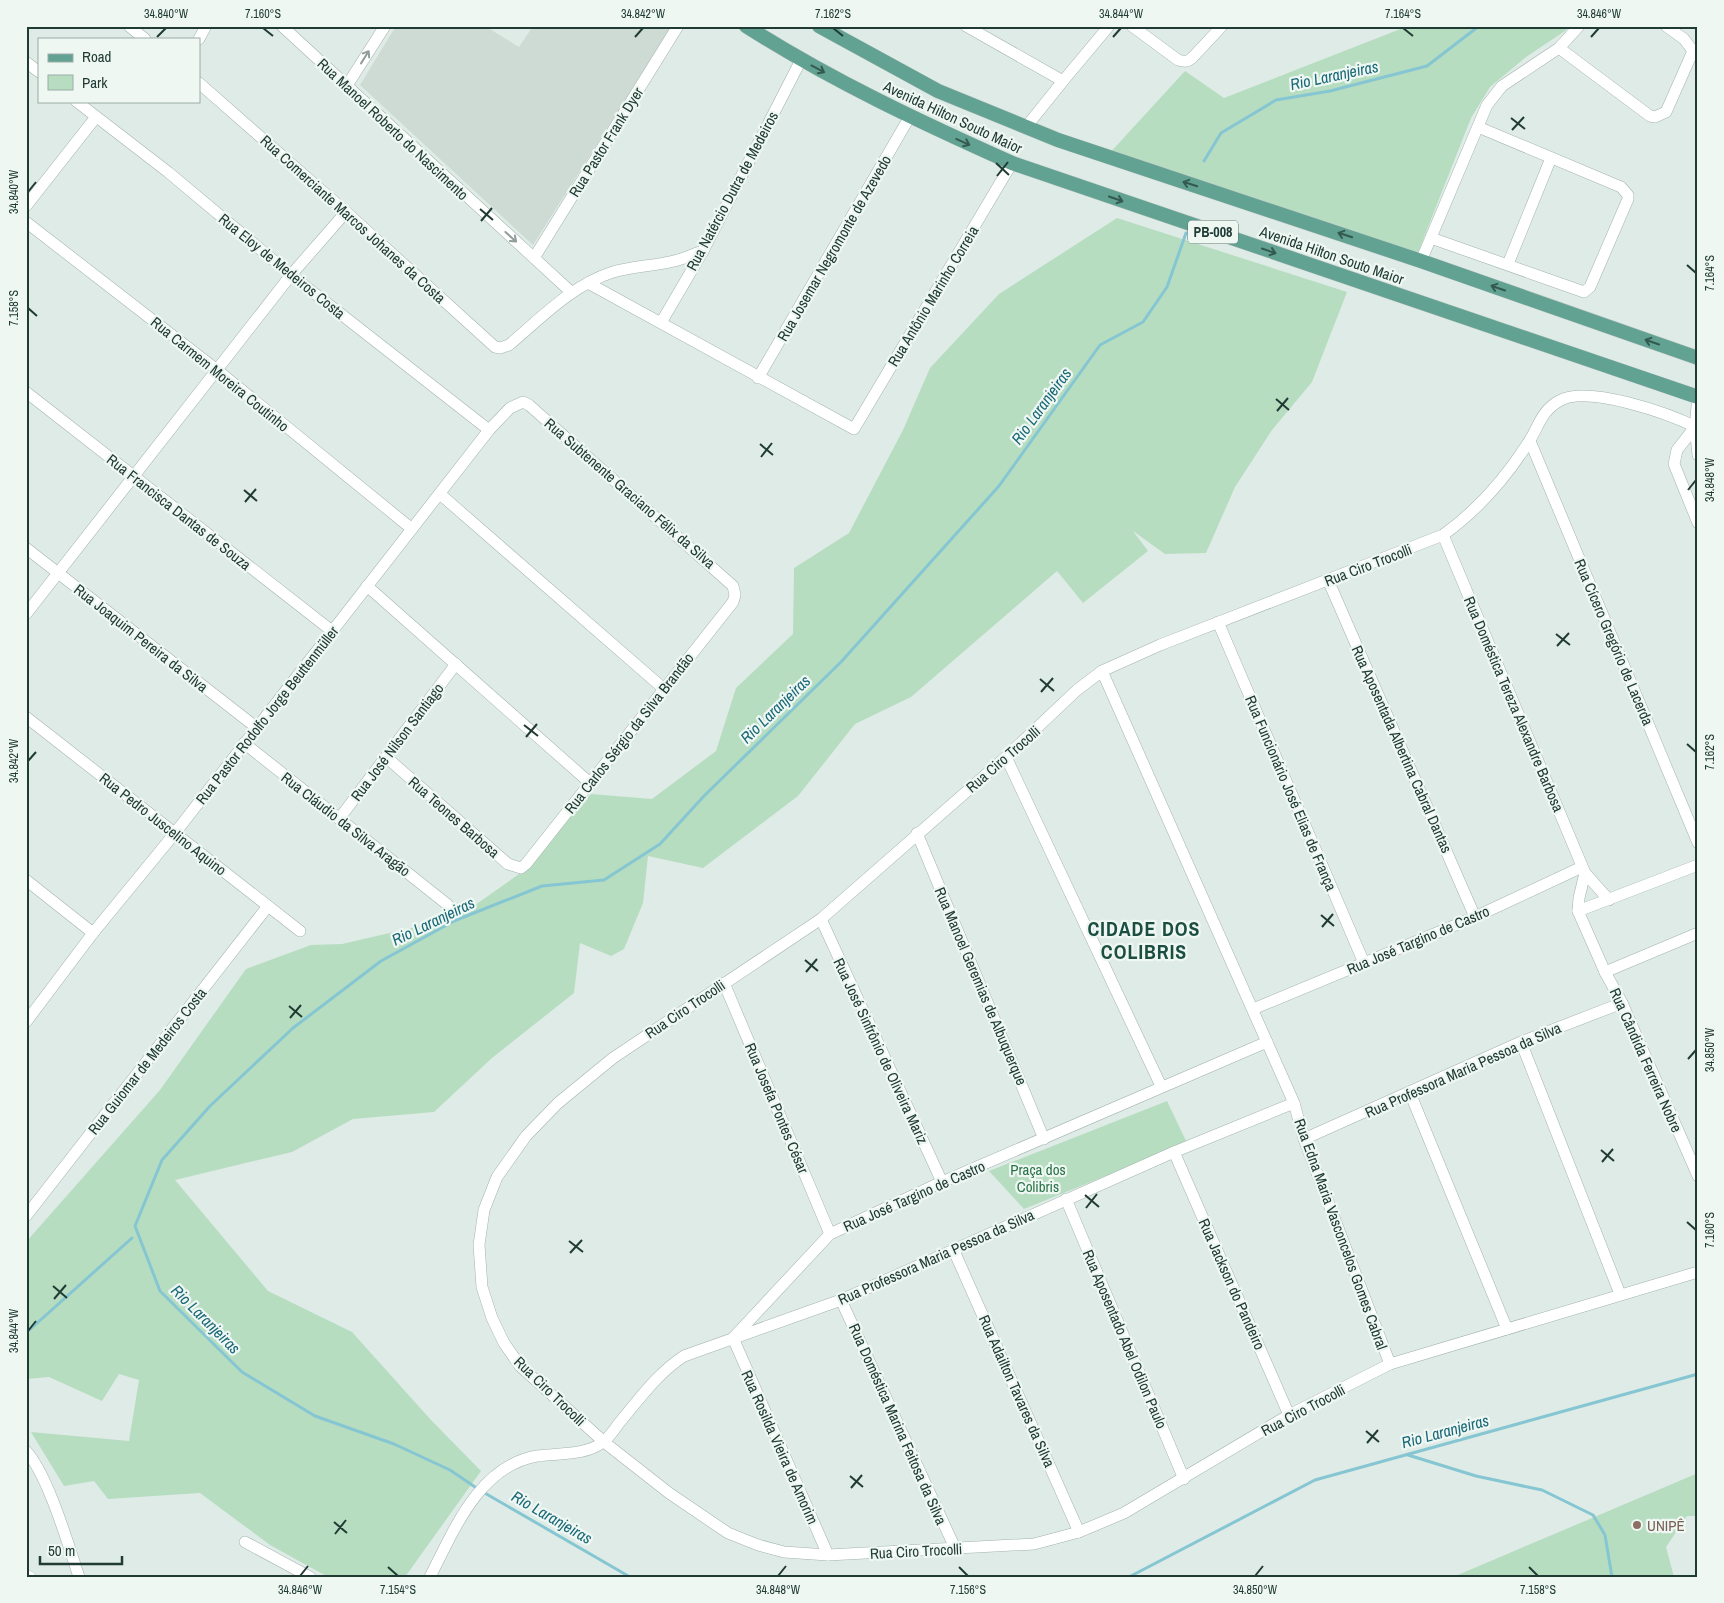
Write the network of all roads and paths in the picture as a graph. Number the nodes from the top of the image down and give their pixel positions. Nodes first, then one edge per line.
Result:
1 (129, 26) edge
2 (206, 26) edge
3 (282, 26) edge
4 (384, 26) edge
5 (678, 26) edge
6 (746, 26) edge
7 (819, 26) edge
8 (966, 26) edge
9 (1109, 26) edge
10 (1132, 26) edge
11 (1222, 26) edge
12 (1579, 26) edge
13 (1666, 26) edge
14 (144, 38) edge
15 (200, 38) edge
16 (1559, 48) junction
17 (801, 60) junction
18 (26, 62) edge
19 (38, 71) edge
20 (1063, 81) junction
21 (200, 84) edge
22 (346, 87) junction
23 (77, 102) edge
24 (96, 117) junction
25 (909, 118) junction
26 (1026, 127) junction
27 (1478, 127) junction
28 (1552, 158) junction
29 (1012, 163) junction
30 (26, 206) edge
31 (346, 212) junction
32 (26, 222) edge
33 (1432, 238) junction
34 (703, 251) junction
35 (534, 258) junction
36 (1421, 261) junction
37 (1508, 264) junction
38 (291, 276) junction
39 (588, 283) junction
40 (571, 292) junction
41 (662, 321) junction
42 (1698, 358) edge
43 (217, 370) junction
44 (758, 378) junction
45 (26, 392) edge
46 (1698, 397) edge
47 (510, 408) joint
48 (1696, 428) edge
49 (490, 430) junction
50 (1530, 441) junction
51 (1698, 455) edge
52 (134, 476) junction
53 (440, 494) junction
54 (1698, 523) edge
55 (412, 529) junction
56 (1443, 535) junction
57 (26, 548) edge
58 (58, 573) junction
59 (1328, 580) junction
60 (368, 586) junction
61 (733, 602) joint
62 (26, 614) edge
63 (1218, 622) junction
64 (332, 631) junction
65 (456, 664) junction
66 (1102, 671) junction
67 (664, 689) junction
68 (26, 717) edge
69 (257, 728) junction
70 (244, 743) junction
71 (386, 757) junction
72 (1006, 757) junction
73 (590, 783) junction
74 (339, 820) junction
75 (175, 833) junction
76 (918, 833) junction
77 (1698, 843) edge
78 (526, 864) joint
79 (1698, 864) edge
80 (1583, 870) junction
81 (26, 880) edge
82 (1609, 900) junction
83 (448, 905) dead end
84 (268, 906) junction
85 (1578, 912) junction
86 (1475, 917) junction
87 (821, 919) junction
88 (300, 931) dead end
89 (93, 933) junction
90 (1698, 933) edge
91 (1364, 963) junction
92 (1604, 972) junction
93 (724, 983) junction
94 (1622, 1003) junction
95 (1253, 1009) junction
96 (26, 1022) edge
97 (1267, 1042) junction
98 (1521, 1042) junction
99 (1161, 1086) junction
100 (1410, 1093) junction
101 (1294, 1103) junction
102 (1304, 1138) junction
103 (1044, 1139) junction
104 (1174, 1152) junction
105 (1698, 1176) edge
106 (942, 1182) junction
107 (1066, 1199) junction
108 (26, 1216) edge
109 (830, 1234) junction
110 (954, 1251) junction
111 (1698, 1272) edge
112 (1620, 1294) junction
113 (841, 1300) junction
114 (1506, 1329) junction
115 (733, 1338) junction
116 (1390, 1364) junction
117 (1289, 1416) junction
118 (604, 1442) junction
119 (26, 1451) edge
120 (1184, 1479) junction
121 (1079, 1532) junction
122 (245, 1542) dead end
123 (954, 1548) junction
124 (828, 1556) junction
125 (26, 1575) edge
126 (30, 1577) edge
127 (79, 1577) edge
128 (310, 1577) edge
129 (430, 1577) edge

1 - 14 street
2 - 15 street
3 - 22 street, Rua Manoel Roberto do Nascimento
22 -> 4 street
5 - 35 street, Rua Pastor Frank Dyer
6 - 17 main road, Avenida Hilton Souto Maior / PB-008
7 - 26 main road, Avenida Hilton Souto Maior / PB-008
8 - 20 street
9 - 20 street
10 - 11 street
12 - 16 street
13 - 16 street
16 - 27 street
17 -> 25 main road, Avenida Hilton Souto Maior / PB-008
17 - 34 street, Rua Natércio Dutra de Medeiros
18 - 19 street
20 - 26 street
21 - 31 street, Rua Comerciante Marcos Johanes da Costa
22 -> 35 street, Rua Manoel Roberto do Nascimento
23 - 24 street, Rua Eloy de Medeiros Costa
24 - 30 street
24 - 38 street, Rua Eloy de Medeiros Costa
25 -> 29 main road, Avenida Hilton Souto Maior / PB-008
25 - 44 street, Rua Josemar Negromonte de Azevedo
36 -> 26 main road, Avenida Hilton Souto Maior / PB-008
27 - 28 street
27 - 33 street
28 - 37 street
28 - 37 street
29 - 44 street, Rua Antônio Marinho Correia
29 -> 46 main road, Avenida Hilton Souto Maior / PB-008
31 - 38 street
31 - 40 street, Rua Comerciante Marcos Johanes da Costa
32 - 43 street, Rua Carmem Moreira Coutinho
33 - 36 street
33 - 37 street
34 - 39 street
34 - 41 street, Rua Natércio Dutra de Medeiros
35 - 40 street, Rua Manoel Roberto do Nascimento
42 -> 36 main road, Avenida Hilton Souto Maior / PB-008
38 - 43 street
38 - 49 street, Rua Eloy de Medeiros Costa
39 - 40 street
39 - 41 street
41 - 44 street
43 - 52 street
43 - 55 street, Rua Carmem Moreira Coutinho
45 - 52 street, Rua Francisca Dantas de Souza
46 - 48 street
47 - 49 street, Rua Pastor Rodolfo Jorge Beuttenmüller
47 - 61 street, Rua Subtenente Graciano Félix da Silva
48 - 50 street, Rua Ciro Trocolli
48 - 51 street
48 - 54 street
49 - 53 street, Rua Pastor Rodolfo Jorge Beuttenmüller
50 - 56 street, Rua Ciro Trocolli
50 - 77 street, Rua Cícero Gregório de Lacerda
52 - 58 street
52 - 64 street, Rua Francisca Dantas de Souza
53 - 55 street, Rua Pastor Rodolfo Jorge Beuttenmüller
53 - 67 street
55 - 60 street, Rua Pastor Rodolfo Jorge Beuttenmüller
56 - 59 street, Rua Ciro Trocolli
56 - 80 street, Rua Doméstica Tereza Alexandre Barbosa
57 - 58 street, Rua Joaquim Pereira da Silva
58 - 62 street
58 - 69 street, Rua Joaquim Pereira da Silva
59 - 63 street, Rua Ciro Trocolli
59 - 86 street, Rua Aposentada Albertina Cabral Dantas
60 - 64 street, Rua Pastor Rodolfo Jorge Beuttenmüller
60 - 65 street
61 - 67 street, Rua Carlos Sérgio da Silva Brandão
63 - 66 street, Rua Ciro Trocolli
63 - 91 street, Rua Funcionário José Elias de França
64 - 69 street, Rua Pastor Rodolfo Jorge Beuttenmüller
65 - 71 street, Rua José Nilson Santiago
65 - 73 street
66 - 72 street, Rua Ciro Trocolli
66 - 95 street, Rua Edna Maria Vasconcelos Gomes Cabral
67 - 73 street, Rua Carlos Sérgio da Silva Brandão
68 - 75 street, Rua Pedro Juscelino Aquino
69 - 70 street, Rua Pastor Rodolfo Jorge Beuttenmüller
70 - 74 street, Rua Cláudio da Silva Aragão
70 - 75 street, Rua Pastor Rodolfo Jorge Beuttenmüller
71 - 74 street, Rua José Nilson Santiago
71 - 78 street, Rua Teones Barbosa
72 - 76 street, Rua Ciro Trocolli
72 - 99 street
73 - 78 street, Rua Carlos Sérgio da Silva Brandão
74 - 83 street, Rua Cláudio da Silva Aragão
75 - 84 street, Rua Pedro Juscelino Aquino
75 - 89 street, Rua Pastor Rodolfo Jorge Beuttenmüller
76 - 87 street, Rua Ciro Trocolli
76 - 103 street, Rua Manoel Geremias de Albuquerque
79 - 82 street
80 - 82 street, Rua Doméstica Tereza Alexandre Barbosa
80 - 85 street
80 - 86 street, Rua José Targino de Castro
81 - 89 street
82 - 85 street
84 - 88 street, Rua Pedro Juscelino Aquino
84 - 108 street, Rua Guiomar de Medeiros Costa
85 - 92 street, Rua Cândida Ferreira Nobre
86 - 91 street, Rua José Targino de Castro
87 - 93 street, Rua Ciro Trocolli
87 - 106 street, Rua José Sinfrônio de Oliveira Mariz
89 - 96 street, Rua Pastor Rodolfo Jorge Beuttenmüller
90 - 92 street
91 - 95 street, Rua José Targino de Castro
92 - 94 street, Rua Cândida Ferreira Nobre
93 - 109 street, Rua Josefa Pontes César
93 - 118 street, Rua Ciro Trocolli
94 - 98 street, Rua Professora Maria Pessoa da Silva
94 - 105 street, Rua Cândida Ferreira Nobre
95 - 97 street, Rua Edna Maria Vasconcelos Gomes Cabral
97 - 99 street, Rua José Targino de Castro
97 - 101 street, Rua Edna Maria Vasconcelos Gomes Cabral
98 - 100 street, Rua Professora Maria Pessoa da Silva
98 - 112 street
99 - 103 street, Rua José Targino de Castro
100 - 102 street, Rua Professora Maria Pessoa da Silva
100 - 114 street
101 - 102 street, Rua Edna Maria Vasconcelos Gomes Cabral
101 - 104 street, Rua Professora Maria Pessoa da Silva
102 - 116 street, Rua Edna Maria Vasconcelos Gomes Cabral
103 - 106 street, Rua José Targino de Castro
104 - 107 street, Rua Professora Maria Pessoa da Silva
104 - 117 street, Rua Jackson do Pandeiro
106 - 109 street, Rua José Targino de Castro
107 - 110 street, Rua Professora Maria Pessoa da Silva
107 - 120 street, Rua Aposentado Abel Odilon Paulo
109 - 115 street, Rua José Targino de Castro
110 - 113 street, Rua Professora Maria Pessoa da Silva
110 - 121 street, Rua Adailton Tavares da Silva
111 - 112 street, Rua Ciro Trocolli
112 - 114 street, Rua Ciro Trocolli
113 - 115 street, Rua Professora Maria Pessoa da Silva
113 - 123 street, Rua Doméstica Marina Feitosa da Silva
114 - 116 street, Rua Ciro Trocolli
115 - 118 street, Rua Professora Maria Pessoa da Silva
115 - 124 street, Rua Rosilda Vieira de Amorim
116 - 117 street, Rua Ciro Trocolli
117 - 120 street, Rua Ciro Trocolli
118 - 124 street, Rua Ciro Trocolli
118 - 129 street
119 - 127 street
120 - 121 street, Rua Ciro Trocolli
121 - 123 street, Rua Ciro Trocolli
122 - 128 street
123 - 124 street, Rua Ciro Trocolli
125 - 126 street

